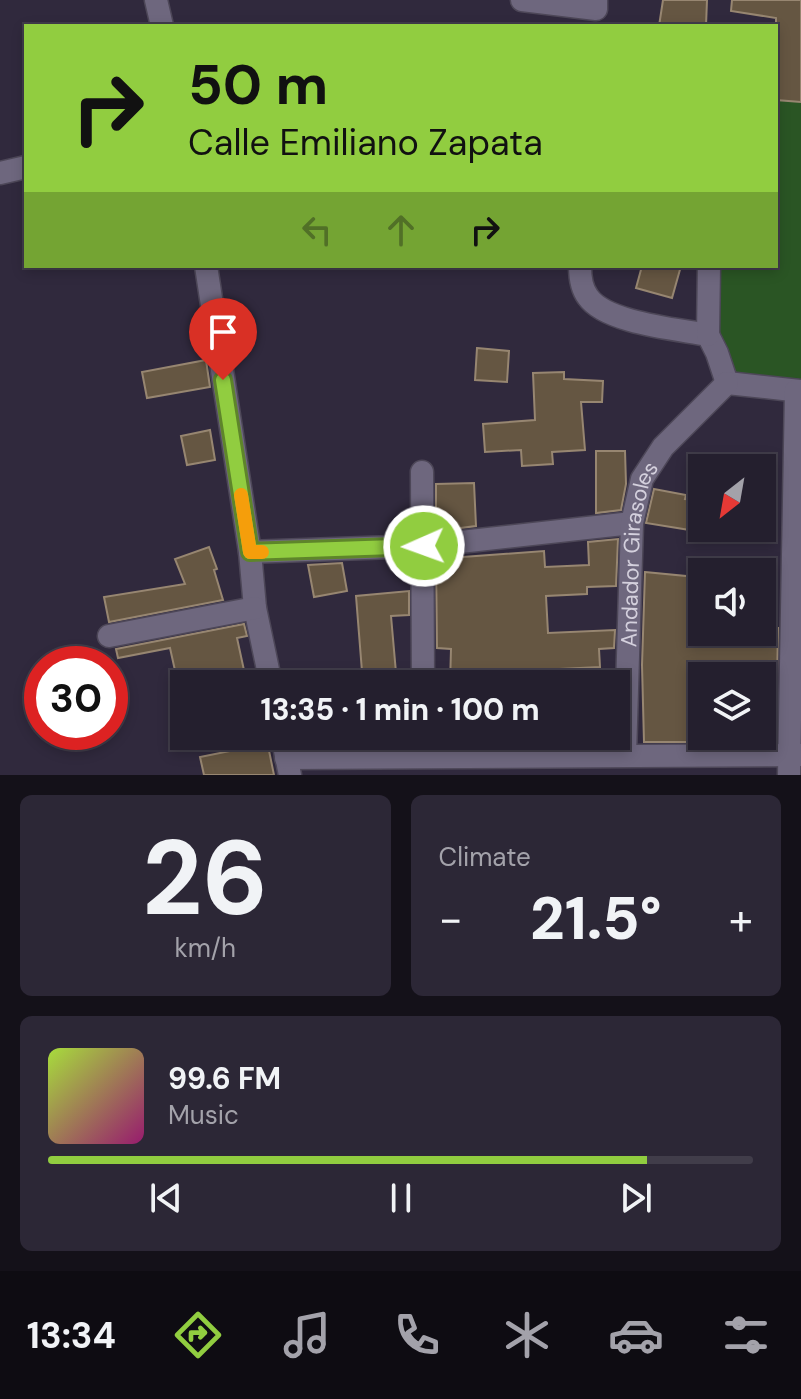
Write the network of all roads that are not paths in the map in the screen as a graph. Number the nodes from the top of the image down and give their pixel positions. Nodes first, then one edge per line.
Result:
1 (156, 0) edge
2 (522, 0) edge
3 (596, 0) edge
4 (162, 24) edge
5 (24, 167) edge
6 (0, 173) edge
7 (206, 268) edge
8 (580, 268) edge
9 (709, 268) edge
10 (708, 335) junction
11 (727, 383) junction
12 (798, 391) edge
13 (422, 472) dead end
14 (632, 523) junction
15 (424, 546) junction
16 (250, 552) junction
17 (255, 608) junction
18 (109, 636) dead end
19 (268, 670) edge
20 (423, 670) edge
21 (377, 750) edge
22 (432, 750) edge
23 (625, 755) junction
24 (286, 756) edge
25 (793, 761) edge
26 (480, 766) edge
27 (657, 766) edge

1 - 4 street
2 - 3 street
5 - 6 street
7 - 16 street
8 - 10 street
9 - 10 street
10 - 11 street
11 - 12 street
11 - 14 street, Andador Girasoles
12 - 25 street
13 - 15 street
14 - 15 street
14 - 23 street, Andador Girasoles
15 - 16 street
15 - 20 street
16 - 17 street
17 - 18 street
17 - 19 street
21 - 24 street
22 - 26 street
23 - 26 street
23 - 27 street
25 - 27 street

